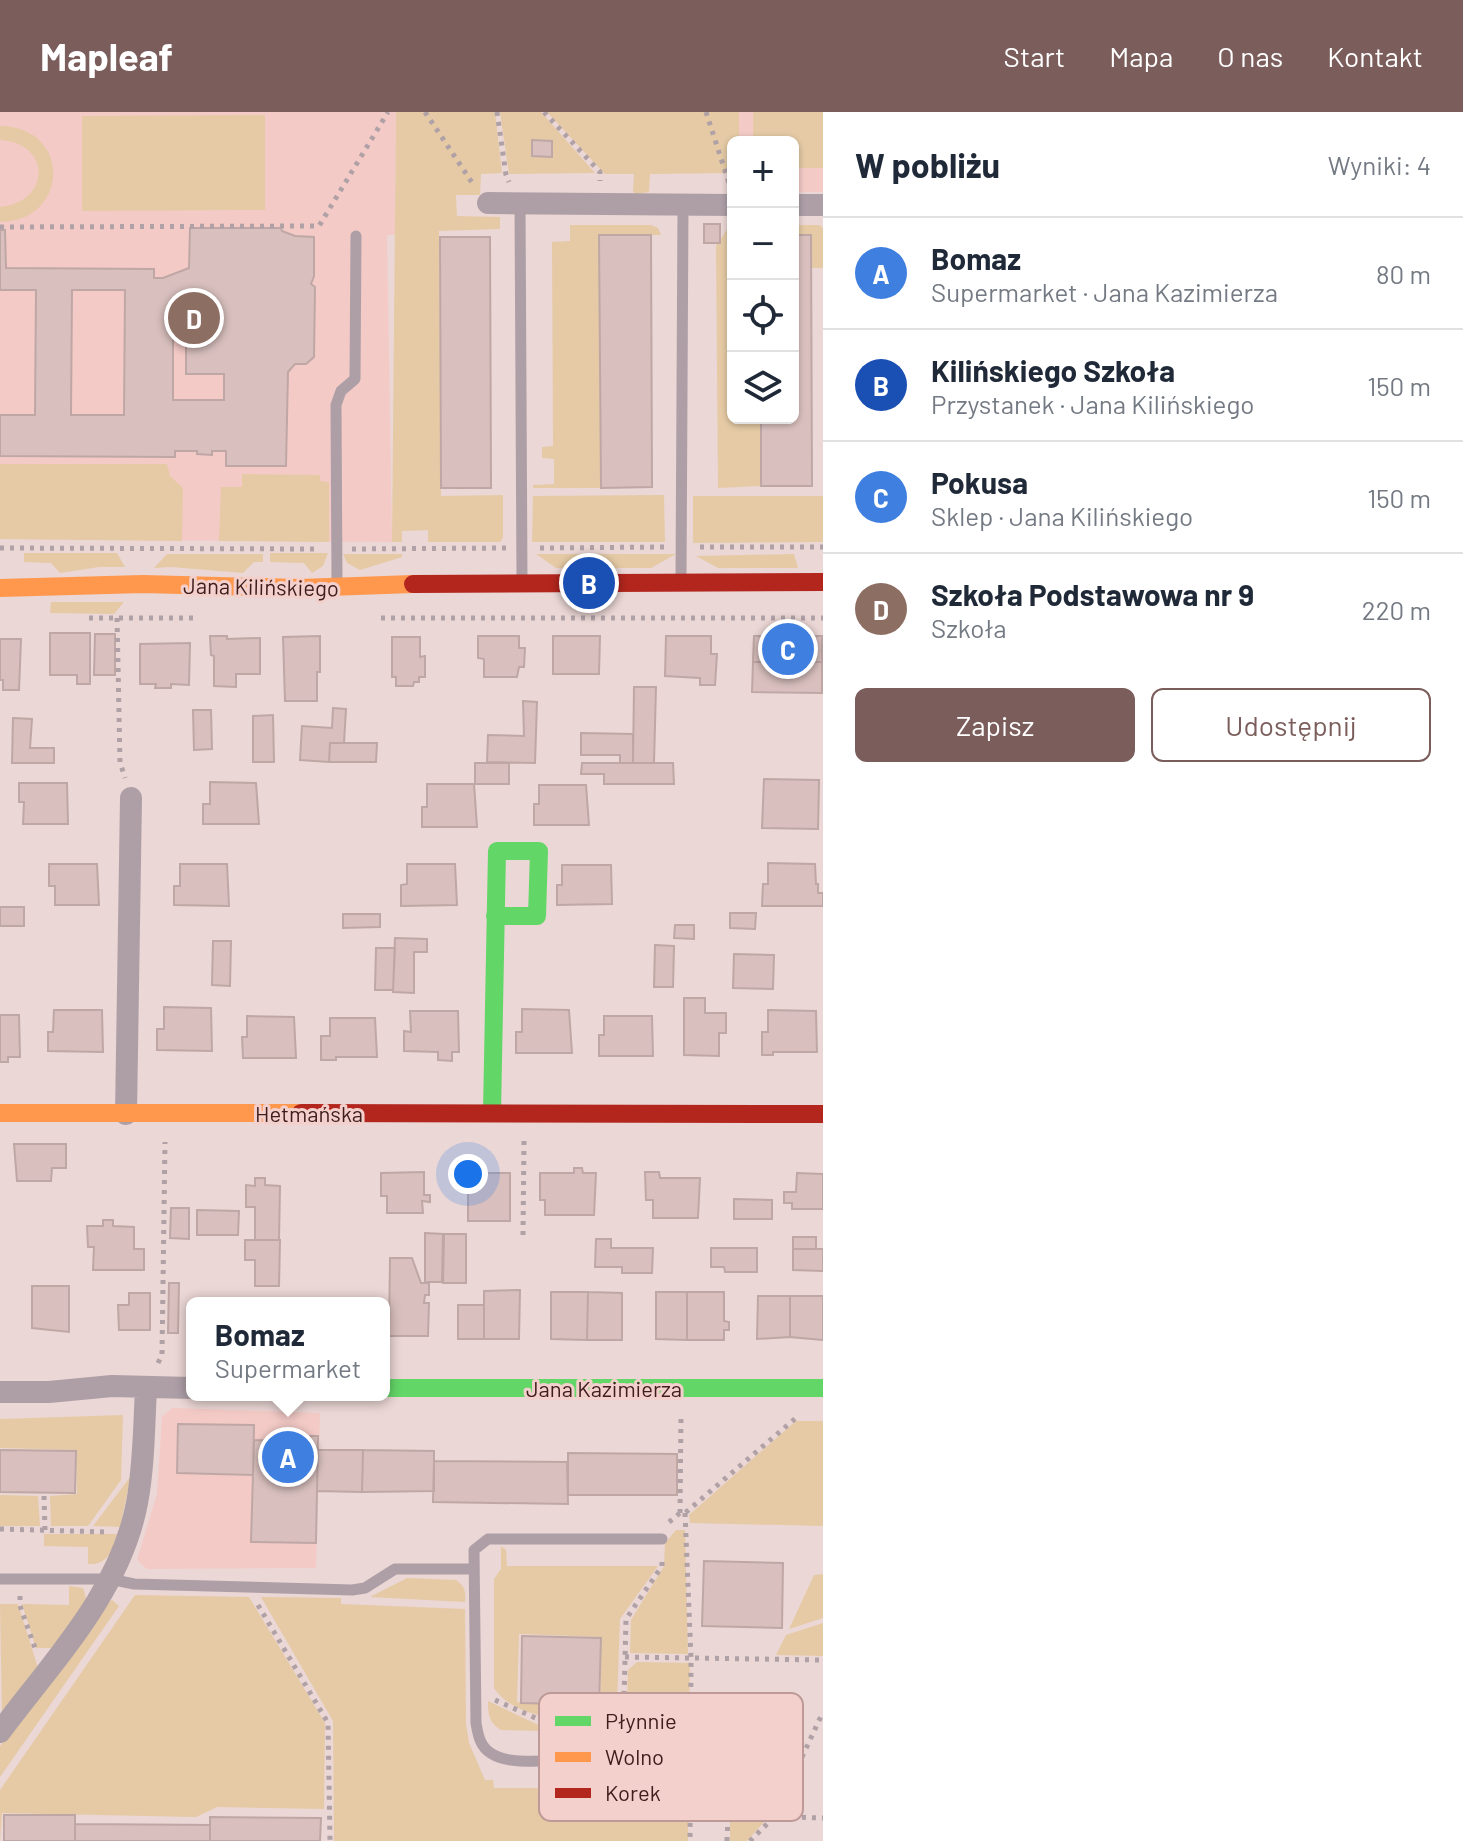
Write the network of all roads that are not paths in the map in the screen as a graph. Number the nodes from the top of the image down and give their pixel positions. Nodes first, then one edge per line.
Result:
1 (488, 203) road end
2 (520, 203) junction
3 (683, 205) junction
4 (727, 205) edge
5 (799, 205) edge
6 (823, 205) edge
7 (356, 236) dead end
8 (823, 582) edge
9 (522, 583) junction
10 (681, 583) junction
11 (0, 588) edge
12 (338, 588) junction
13 (131, 798) road end
14 (495, 916) dead end
15 (0, 1113) edge
16 (492, 1113) junction
17 (126, 1114) junction
18 (823, 1114) edge
19 (146, 1388) junction
20 (186, 1388) edge
21 (390, 1388) edge
22 (823, 1388) edge
23 (0, 1392) edge
24 (662, 1539) road end
25 (474, 1569) junction
26 (0, 1579) edge
27 (110, 1579) junction
28 (0, 1732) edge
29 (539, 1760) edge

1 - 2 street
2 - 3 street
2 - 9 lane
3 - 4 street
3 - 10 lane
5 - 6 street
7 - 12 lane
8 - 10 street, Jana Kilińskiego
9 - 10 street, Jana Kilińskiego
9 - 12 street, Jana Kilińskiego
11 - 12 street, Jana Kilińskiego
13 - 17 street
14 - 16 street
15 - 17 street, Hetmańska
16 - 17 street, Hetmańska
16 - 18 street, Hetmańska
19 - 20 street
19 - 23 street
19 - 27 street
21 - 22 street, Jana Kazimierza
24 - 25 lane
25 - 27 lane
25 - 29 lane
26 - 27 lane
27 - 28 street

